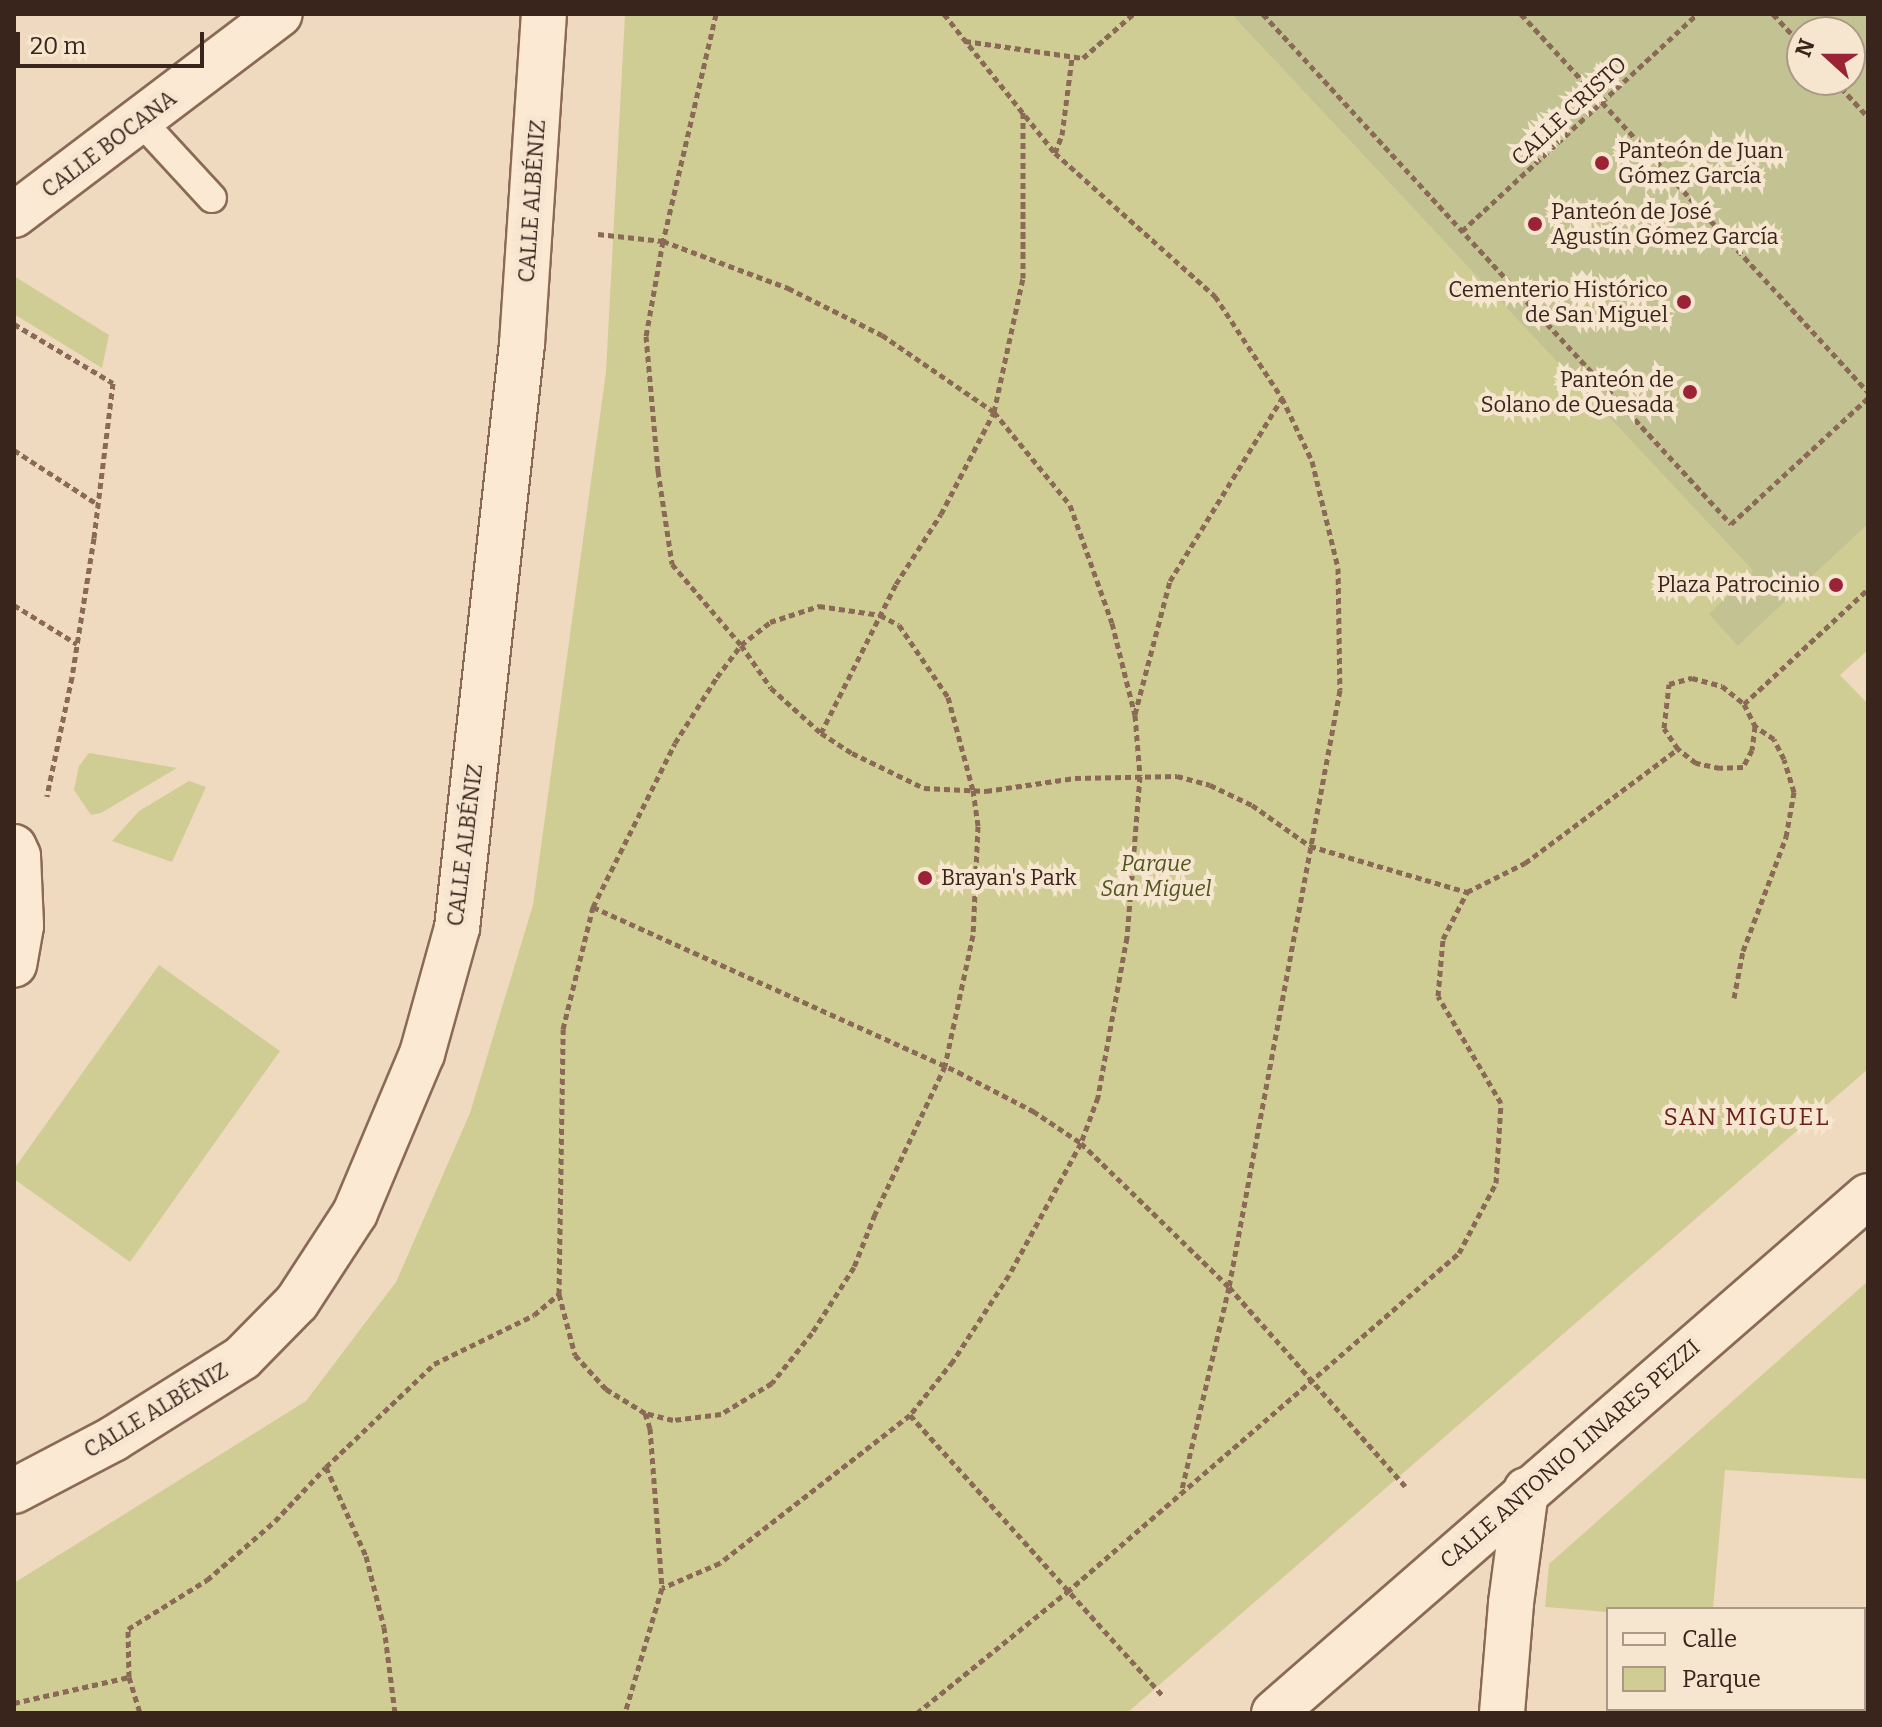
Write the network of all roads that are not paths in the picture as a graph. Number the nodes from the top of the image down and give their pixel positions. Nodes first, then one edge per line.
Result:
1 (280, 14) edge
2 (544, 14) edge
3 (140, 120) junction
4 (212, 198) dead end
5 (14, 215) edge
6 (14, 847) edge
7 (14, 964) edge
8 (1868, 1196) edge
9 (1526, 1490) junction
10 (14, 1491) edge
11 (1274, 1713) edge
12 (1502, 1713) edge

1 - 3 street, CALLE BOCANA
2 - 10 street, CALLE ALBÉNIZ
3 - 4 lane
3 - 5 street, CALLE BOCANA
6 - 7 street
8 - 9 street, CALLE ANTONIO LINARES PEZZI
9 - 11 street, CALLE ANTONIO LINARES PEZZI
9 - 12 street

